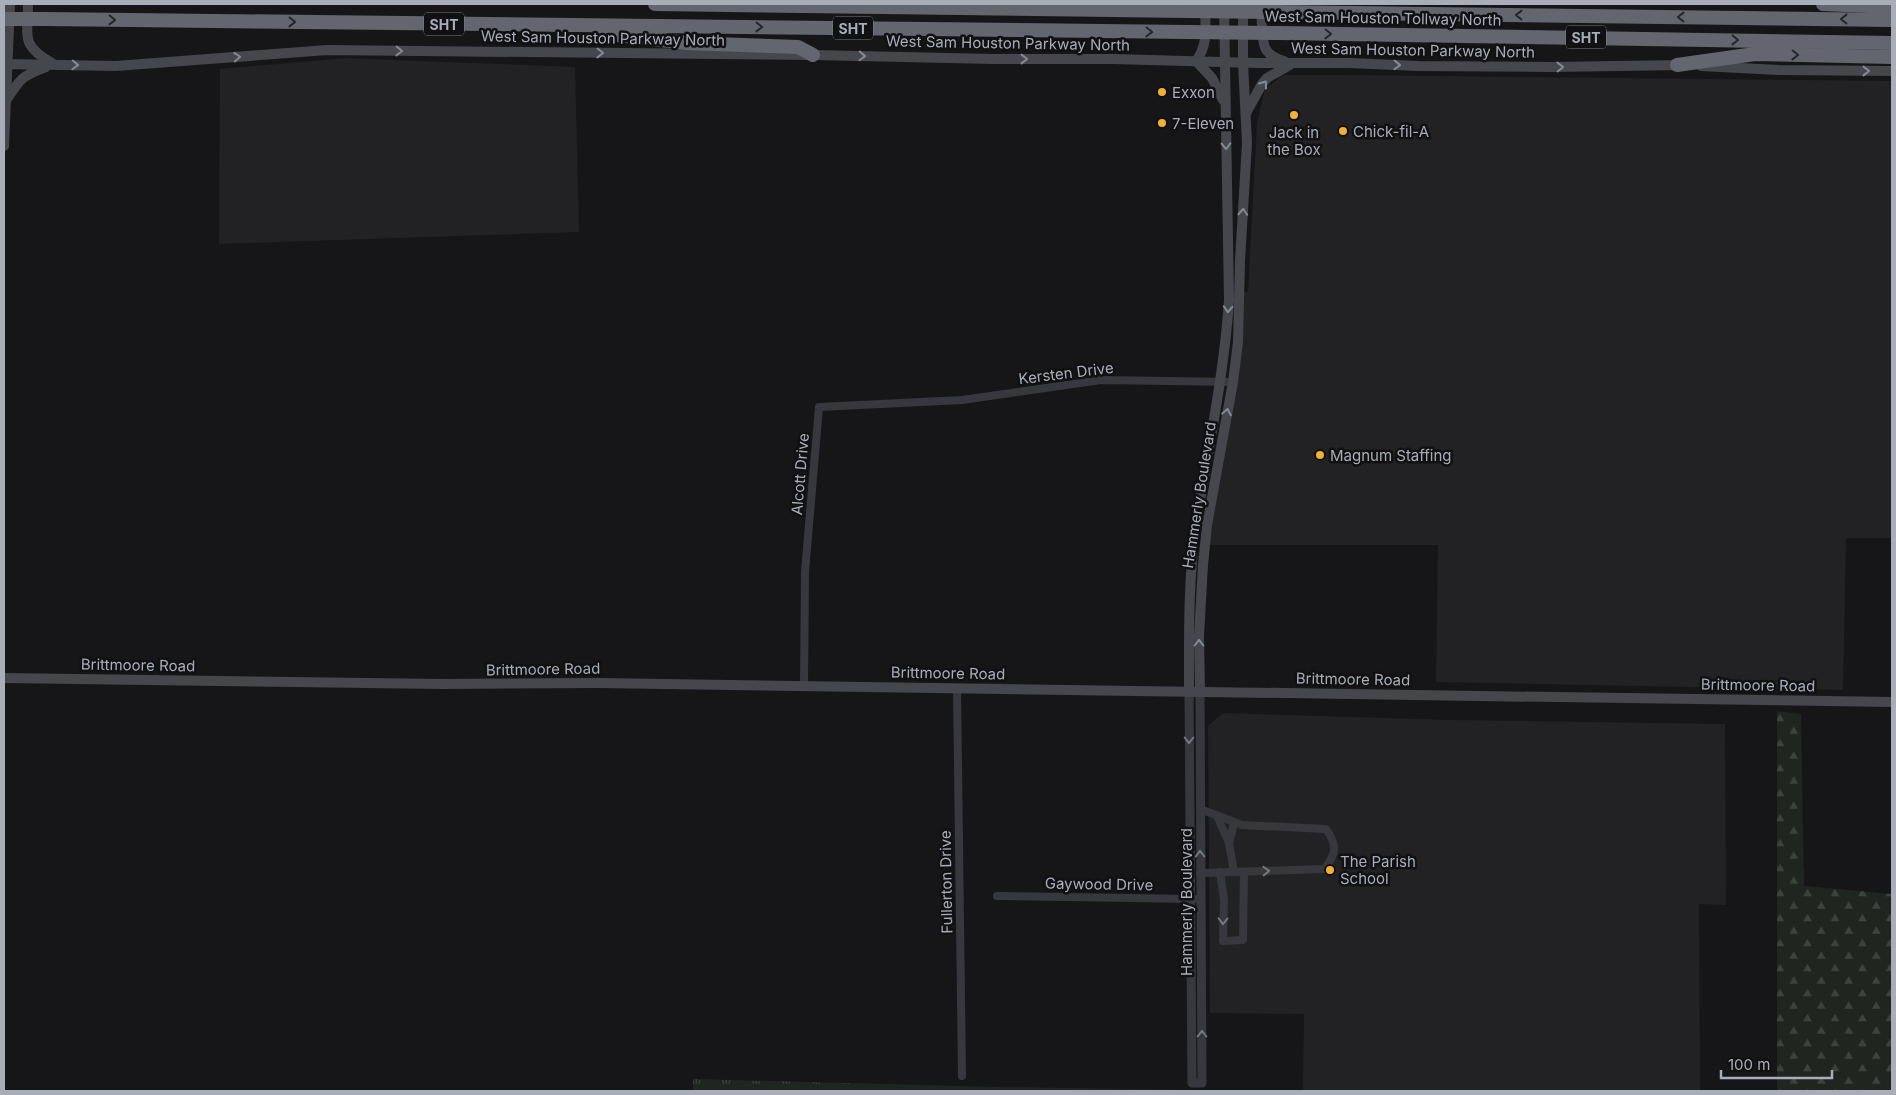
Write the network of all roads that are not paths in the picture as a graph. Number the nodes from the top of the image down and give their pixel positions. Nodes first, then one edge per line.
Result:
1 (10, 4) edge
2 (28, 4) edge
3 (655, 4) edge
4 (1205, 4) edge
5 (1224, 4) edge
6 (1243, 4) edge
7 (1263, 4) edge
8 (1823, 4) edge
9 (1892, 7) edge
10 (4, 19) edge
11 (1892, 20) edge
12 (518, 24) junction
13 (1892, 43) edge
14 (813, 55) junction
15 (1892, 57) edge
16 (1196, 61) junction
17 (1225, 62) junction
18 (1243, 63) junction
19 (6, 64) edge
20 (54, 64) junction
21 (1291, 64) junction
22 (1677, 65) junction
23 (1892, 71) edge
24 (6, 100) junction
25 (1225, 106) junction
26 (1246, 114) junction
27 (4, 146) edge
28 (1221, 382) junction
29 (1233, 382) junction
30 (962, 400) joint
31 (4, 678) edge
32 (804, 686) junction
33 (957, 688) junction
34 (1189, 691) junction
35 (1200, 692) junction
36 (1892, 702) edge
37 (1200, 809) junction
38 (1217, 816) junction
39 (1189, 823) junction
40 (1234, 823) junction
41 (1200, 824) junction
42 (1229, 844) junction
43 (1220, 872) junction
44 (1234, 872) junction
45 (1244, 872) junction
46 (1200, 873) junction
47 (997, 896) dead end
48 (1189, 899) junction
49 (1200, 899) junction
50 (1201, 994) junction
51 (1191, 995) junction
52 (962, 1076) dead end

1 - 19 main road
2 - 20 main road
11 -> 3 highway, West Sam Houston Tollway North / SHT, bridge
4 - 16 main road
5 - 17 main road, Hammerly Boulevard
6 - 18 main road, Hammerly Boulevard
7 - 21 main road
8 - 9 highway
10 -> 12 highway, West Sam Houston Tollway North / SHT, bridge
12 -> 13 highway, West Sam Houston Tollway North / SHT, bridge
12 - 14 highway
14 -> 16 main road, West Sam Houston Parkway North
20 -> 14 main road, West Sam Houston Parkway North
22 -> 15 highway
16 - 17 main road, West Sam Houston Parkway North
16 - 25 main road
17 - 18 main road, West Sam Houston Parkway North
17 - 25 main road, Hammerly Boulevard
18 - 21 main road, West Sam Houston Parkway North
18 - 26 main road, Hammerly Boulevard
19 - 20 main road, West Sam Houston Parkway North
19 - 24 main road
20 - 24 main road
21 -> 22 main road, West Sam Houston Parkway North
26 -> 21 main road
22 -> 23 main road, West Sam Houston Parkway North
24 - 27 main road
25 -> 28 main road, Hammerly Boulevard
29 -> 26 main road, Hammerly Boulevard
28 - 29 street, Kersten Drive
28 - 30 street, Kersten Drive
28 - 34 main road, Hammerly Boulevard
35 -> 29 main road, Hammerly Boulevard
30 - 32 street, Alcott Drive
31 - 32 main road, Brittmoore Road
32 - 33 main road, Brittmoore Road
33 - 34 main road, Brittmoore Road
33 - 52 street, Fullerton Drive
34 - 35 main road, Brittmoore Road
34 -> 39 street, Hammerly Boulevard
35 - 36 main road, Brittmoore Road
35 - 37 street, Hammerly Boulevard
37 - 38 street
37 - 41 street, Hammerly Boulevard
38 - 40 street
38 - 42 street
39 - 41 street
39 - 48 street, Hammerly Boulevard
40 - 42 street
45 -> 40 street
46 -> 41 street, Hammerly Boulevard
42 - 44 street
43 - 44 street
43 -> 45 street
43 - 46 street
44 - 45 street
46 - 49 street, Hammerly Boulevard
47 - 48 street, Gaywood Drive
48 - 49 street, Gaywood Drive
48 - 51 street, Hammerly Boulevard
49 - 50 street, Hammerly Boulevard
50 - 51 street
51 -> 50 street, Hammerly Boulevard

